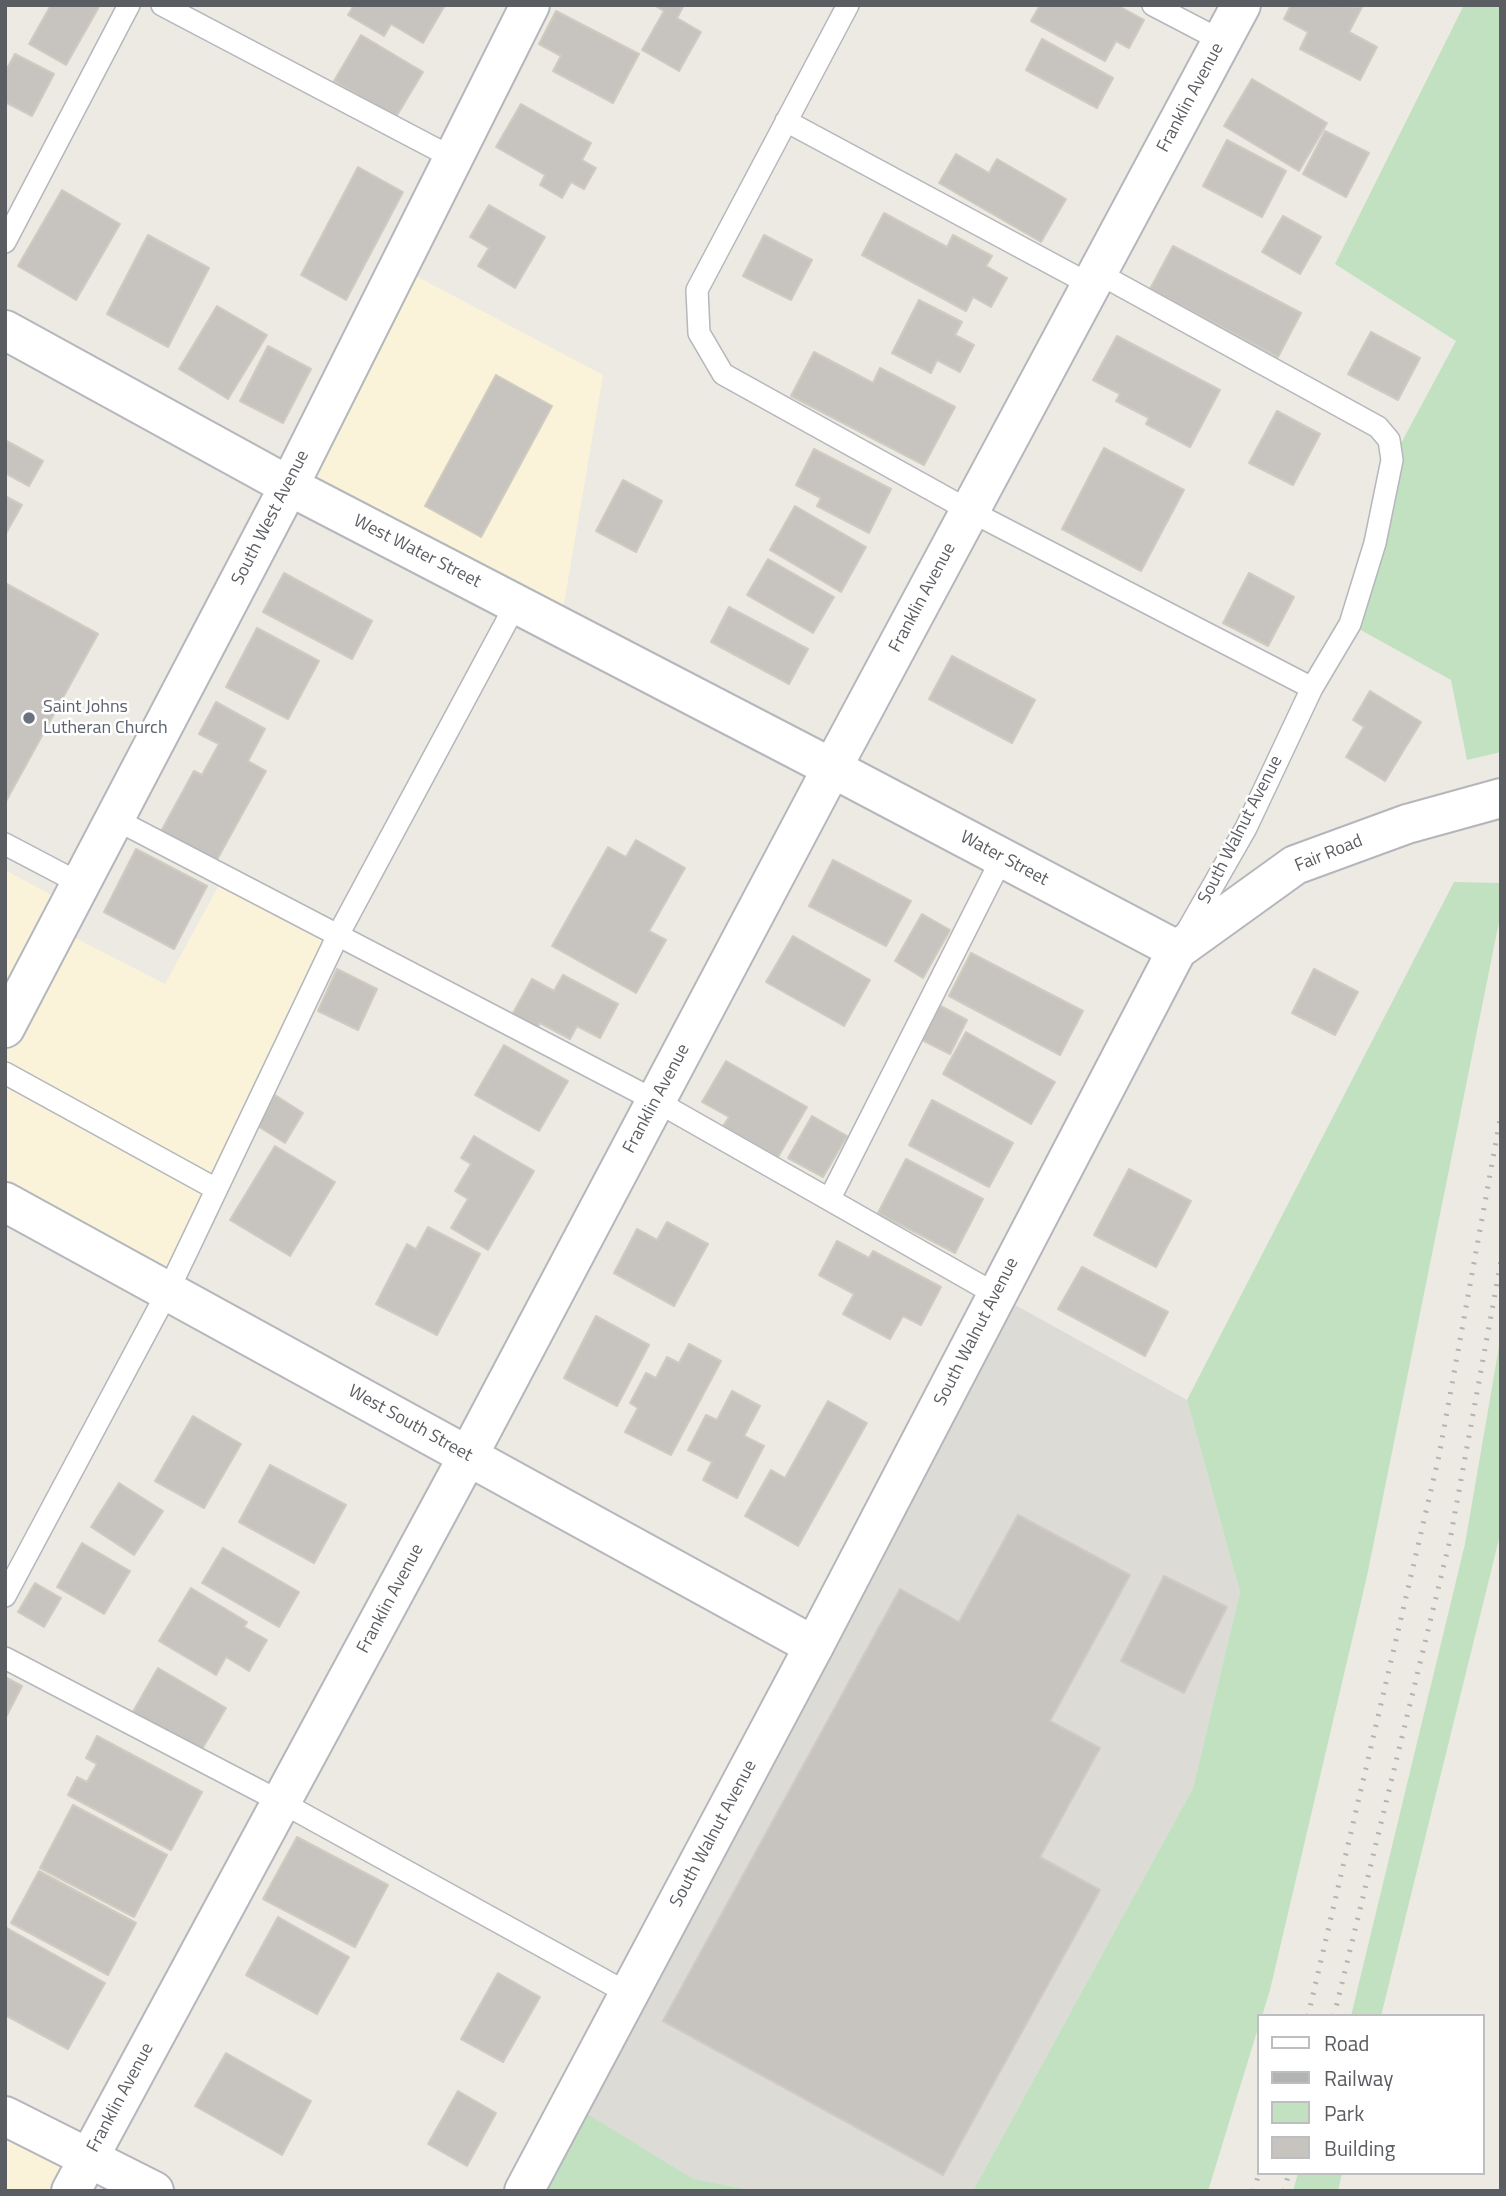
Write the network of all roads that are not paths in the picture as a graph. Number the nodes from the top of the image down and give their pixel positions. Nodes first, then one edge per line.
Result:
1 (130, 5) edge
2 (162, 5) edge
3 (530, 5) edge
4 (848, 5) edge
5 (1153, 5) edge
6 (1241, 5) edge
7 (1222, 41) junction
8 (786, 121) junction
9 (453, 158) junction
10 (5, 242) edge
11 (1094, 279) junction
12 (5, 330) edge
13 (289, 486) junction
14 (970, 511) junction
15 (516, 604) junction
16 (1311, 688) junction
17 (832, 768) junction
18 (1501, 798) edge
19 (115, 819) junction
20 (5, 844) edge
21 (1002, 858) junction
22 (81, 884) junction
23 (338, 935) junction
24 (1177, 950) junction
25 (5, 1028) edge
26 (5, 1073) edge
27 (656, 1101) junction
28 (216, 1189) junction
29 (830, 1198) junction
30 (5, 1202) edge
31 (168, 1291) junction
32 (997, 1295) junction
33 (468, 1456) junction
34 (5, 1596) edge
35 (814, 1646) junction
36 (5, 1658) edge
37 (281, 1802) junction
38 (629, 1994) junction
39 (5, 2116) edge
40 (79, 2175) edge
41 (154, 2191) edge
42 (524, 2191) edge

1 - 10 lane
2 - 9 lane
3 - 9 street, South West Avenue
4 - 8 lane
5 - 7 lane
6 - 7 street, Franklin Avenue
7 - 11 street, Franklin Avenue
8 - 11 lane
8 - 14 lane
9 - 13 street, South West Avenue
11 - 14 street, Franklin Avenue
11 - 16 lane, South Walnut Avenue
12 - 13 street, West Water Street
13 - 15 street, West Water Street
13 - 19 street, South West Avenue
14 - 16 lane
14 - 17 street, Franklin Avenue
15 - 17 street, West Water Street
15 - 23 lane
16 - 24 lane, South Walnut Avenue
17 - 21 street, Water Street
17 - 27 street, Franklin Avenue
18 - 24 street, Fair Road
19 - 22 street, South West Avenue
19 - 23 lane
20 - 22 lane
21 - 24 street, Water Street
21 - 29 lane
22 - 25 street, South West Avenue
23 - 27 lane
23 - 28 lane
24 - 32 street, South Walnut Avenue
26 - 28 lane
27 - 29 lane
27 - 33 street, Franklin Avenue
28 - 31 lane
29 - 32 lane
30 - 31 street, West South Street
31 - 33 street, West South Street
31 - 34 lane
32 - 35 street, South Walnut Avenue
33 - 35 street, West South Street
33 - 37 street, Franklin Avenue
35 - 38 street, South Walnut Avenue
36 - 37 lane
37 - 38 lane
37 - 40 street, Franklin Avenue
38 - 42 street, South Walnut Avenue
39 - 40 street
40 - 41 street

